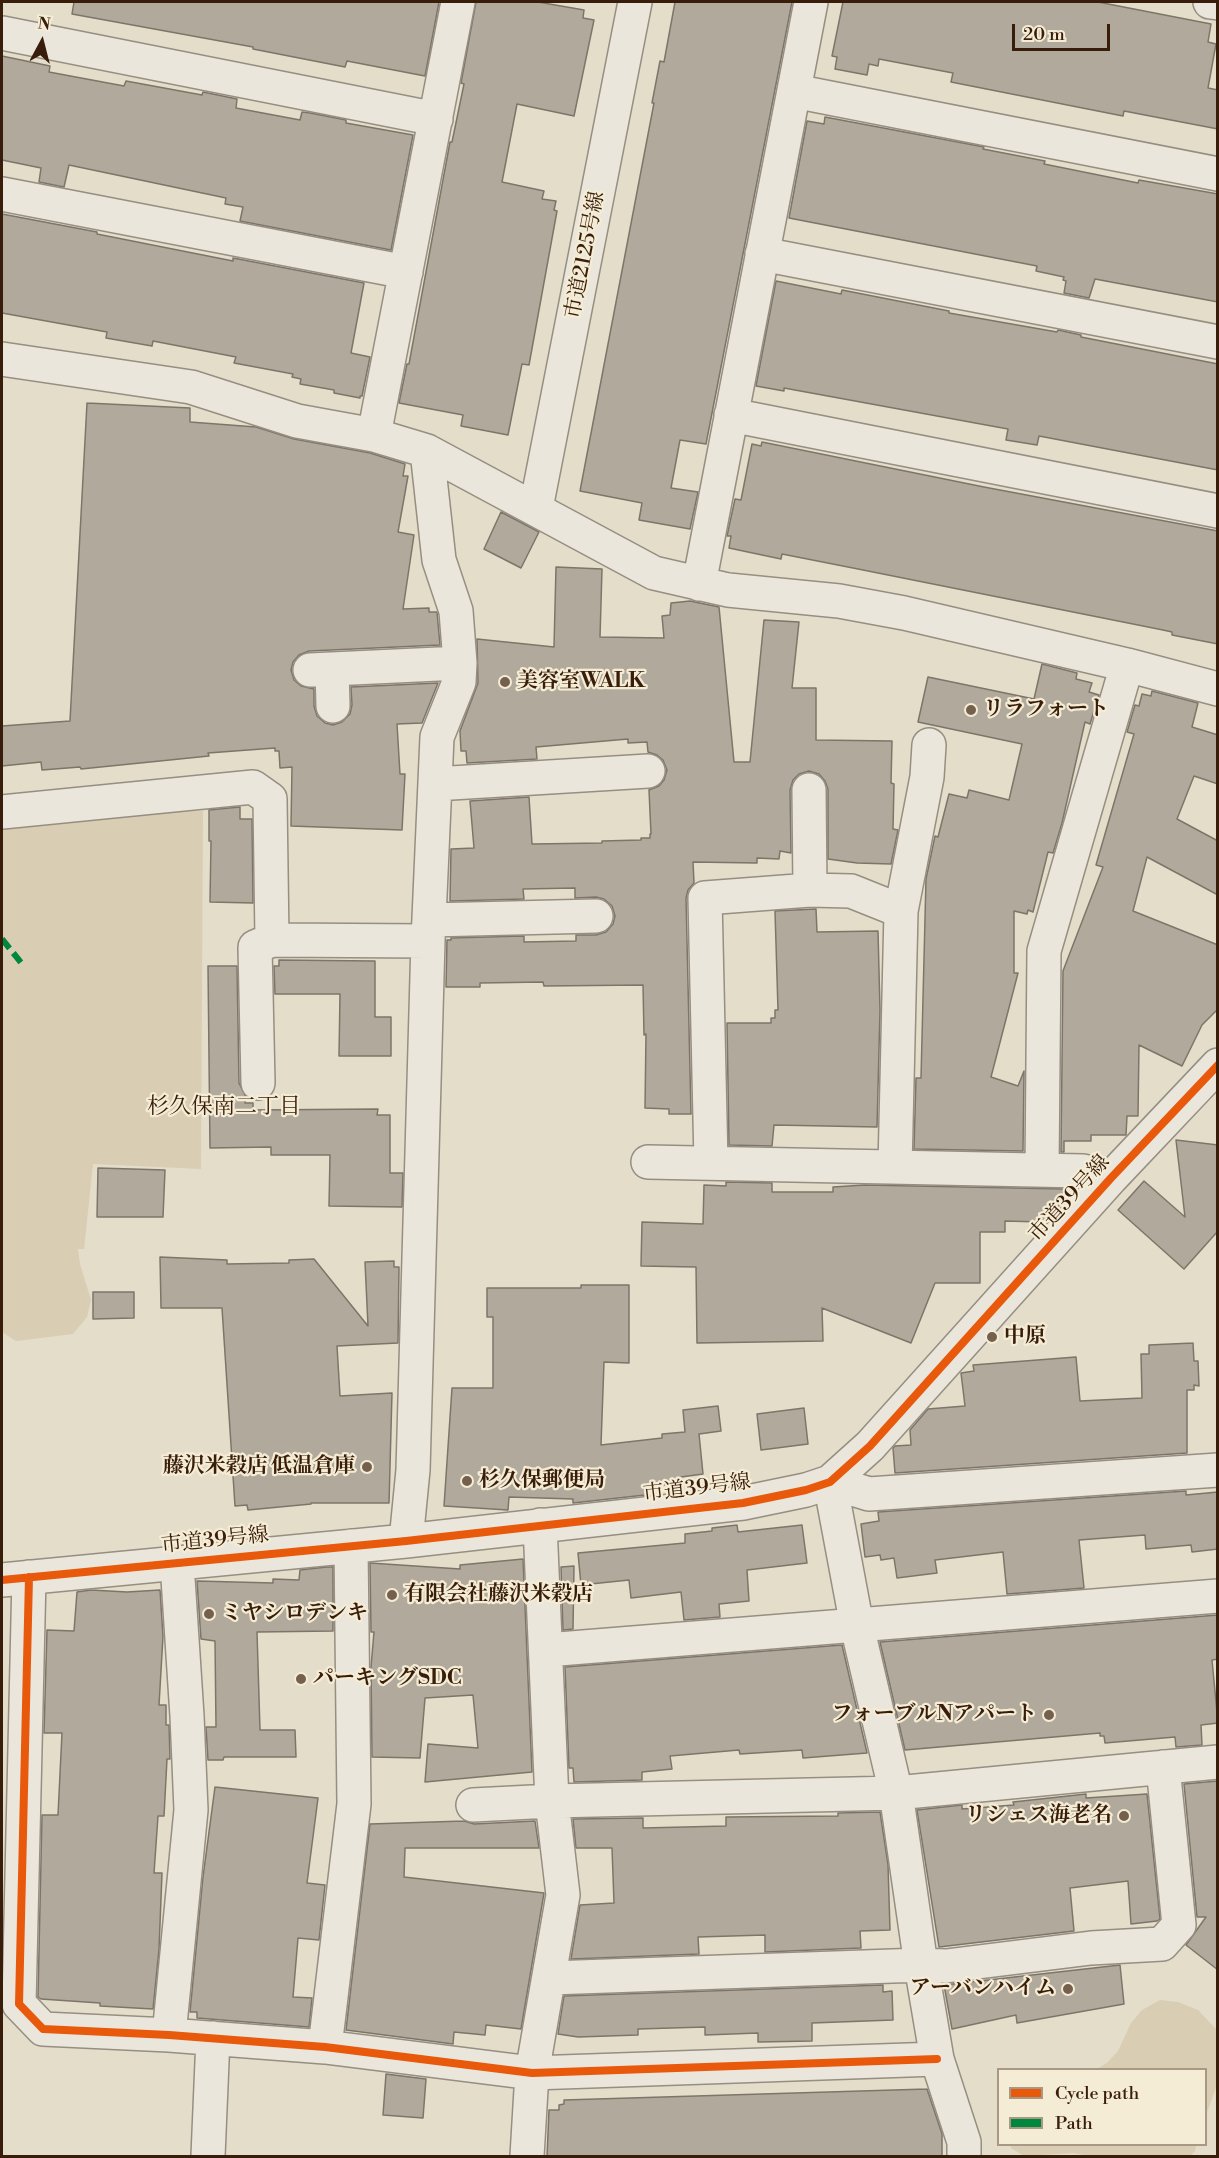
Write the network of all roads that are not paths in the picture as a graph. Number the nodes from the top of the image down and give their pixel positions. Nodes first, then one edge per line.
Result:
1 (458, 2) edge
2 (635, 2) edge
3 (811, 2) edge
4 (1210, 2) edge
5 (1218, 3) edge
6 (2, 33) edge
7 (794, 91) junction
8 (436, 119) junction
9 (1218, 174) edge
10 (2, 194) edge
11 (762, 254) junction
12 (406, 272) junction
13 (1218, 342) edge
14 (2, 359) edge
15 (731, 416) junction
16 (374, 435) junction
17 (427, 451) junction
18 (536, 508) junction
19 (1218, 511) edge
20 (699, 584) junction
21 (460, 663) junction
22 (1127, 665) junction
23 (1218, 689) edge
24 (333, 706) dead end
25 (929, 745) dead end
26 (648, 771) dead end
27 (435, 784) junction
28 (809, 790) dead end
29 (2, 812) edge
30 (810, 890) junction
31 (901, 910) junction
32 (596, 916) dead end
33 (428, 930) junction
34 (272, 940) junction
35 (1218, 1065) edge
36 (258, 1083) dead end
37 (648, 1162) dead end
38 (711, 1163) junction
39 (896, 1167) junction
40 (1042, 1170) junction
41 (1111, 1178) junction
42 (1218, 1470) edge
43 (830, 1482) junction
44 (540, 1526) junction
45 (406, 1540) junction
46 (351, 1546) junction
47 (177, 1563) junction
48 (15, 1579) edge
49 (1218, 1596) edge
50 (857, 1626) junction
51 (546, 1650) junction
52 (1218, 1762) edge
53 (1163, 1767) junction
54 (896, 1793) junction
55 (552, 1801) junction
56 (473, 1806) dead end
57 (921, 1965) junction
58 (550, 1978) junction
59 (169, 2035) junction
60 (213, 2038) junction
61 (325, 2047) junction
62 (937, 2059) junction
63 (532, 2073) junction
64 (208, 2157) edge
65 (527, 2157) edge
66 (964, 2157) edge

1 - 8 street
2 - 18 street, 市道2125号線
3 - 7 street
4 - 5 street
6 - 8 street
7 - 9 street
7 - 11 street
8 - 12 street
10 - 12 street
11 - 13 street
11 - 15 street
12 - 16 street
14 - 16 street
15 - 19 street
15 - 20 street
16 - 17 street
17 - 18 street
17 - 21 street
18 - 20 street
20 - 22 street
21 - 24 street
21 - 27 street
22 - 23 street
22 - 40 street
25 - 31 street
26 - 27 street
27 - 33 street
28 - 30 street
29 - 34 street
30 - 31 street
30 - 38 street
31 - 39 street
32 - 33 street
33 - 34 street
33 - 45 street
34 - 36 street
35 - 41 street, 市道39号線
37 - 38 street
38 - 39 street
39 - 40 street
40 - 41 street
41 - 43 street, 市道39号線
42 - 43 street
43 - 44 street, 市道39号線
43 - 50 street
44 - 45 street, 市道39号線
44 - 51 street
45 - 46 street, 市道39号線
46 - 47 street, 市道39号線
46 - 61 street
47 - 48 street, 市道39号線
47 - 59 street
48 - 59 street
49 - 50 street
50 - 51 street
50 - 54 street
51 - 55 street
52 - 53 street
53 - 54 street
53 - 57 street
54 - 55 street
54 - 57 street
55 - 56 street
55 - 58 street
57 - 58 street
57 - 62 street
58 - 63 street
59 - 60 street
60 - 61 street
60 - 64 street
61 - 63 street
62 - 63 street
62 - 66 street
63 - 65 street

